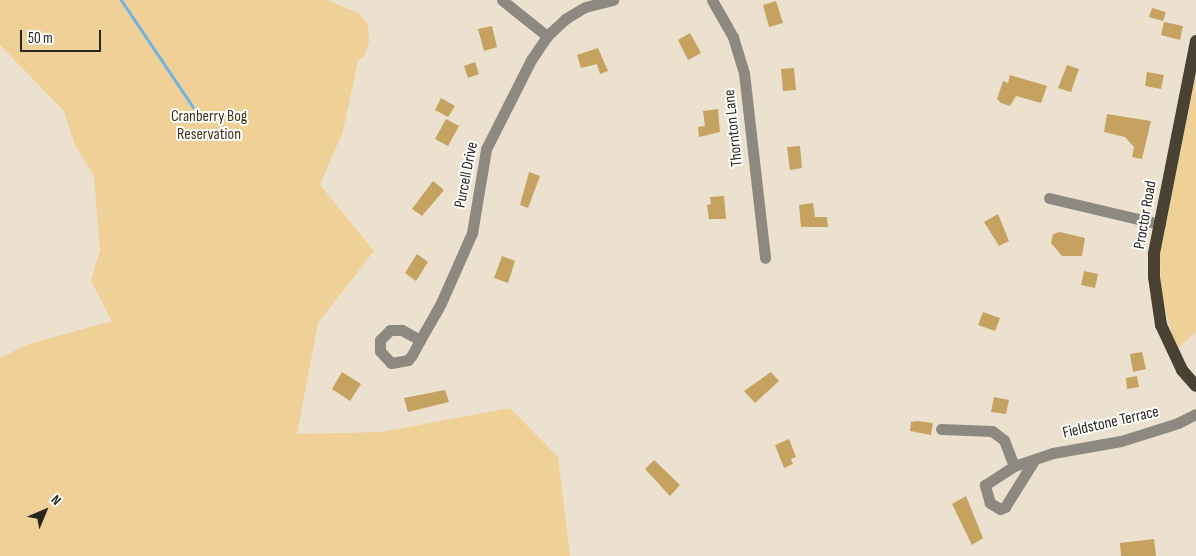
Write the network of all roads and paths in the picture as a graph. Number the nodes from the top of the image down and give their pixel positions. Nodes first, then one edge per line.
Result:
1 (502, 0) edge
2 (613, 0) edge
3 (712, 0) edge
4 (547, 36) junction
5 (1196, 42) edge
6 (1049, 198) dead end
7 (1160, 224) junction
8 (765, 258) dead end
9 (420, 340) dead end
10 (1196, 386) edge
11 (1196, 414) edge
12 (941, 429) dead end
13 (1033, 462) junction
14 (1014, 466) junction

1 - 4 street
2 - 4 street, Purcell Drive
3 - 8 street, Thornton Lane
4 - 9 street, Purcell Drive
5 - 7 main road, Proctor Road
6 - 7 street
7 - 10 main road, Proctor Road
11 - 13 street, Fieldstone Terrace
12 - 14 street
13 - 14 street, Fieldstone Terrace
13 - 14 street, Fieldstone Terrace

